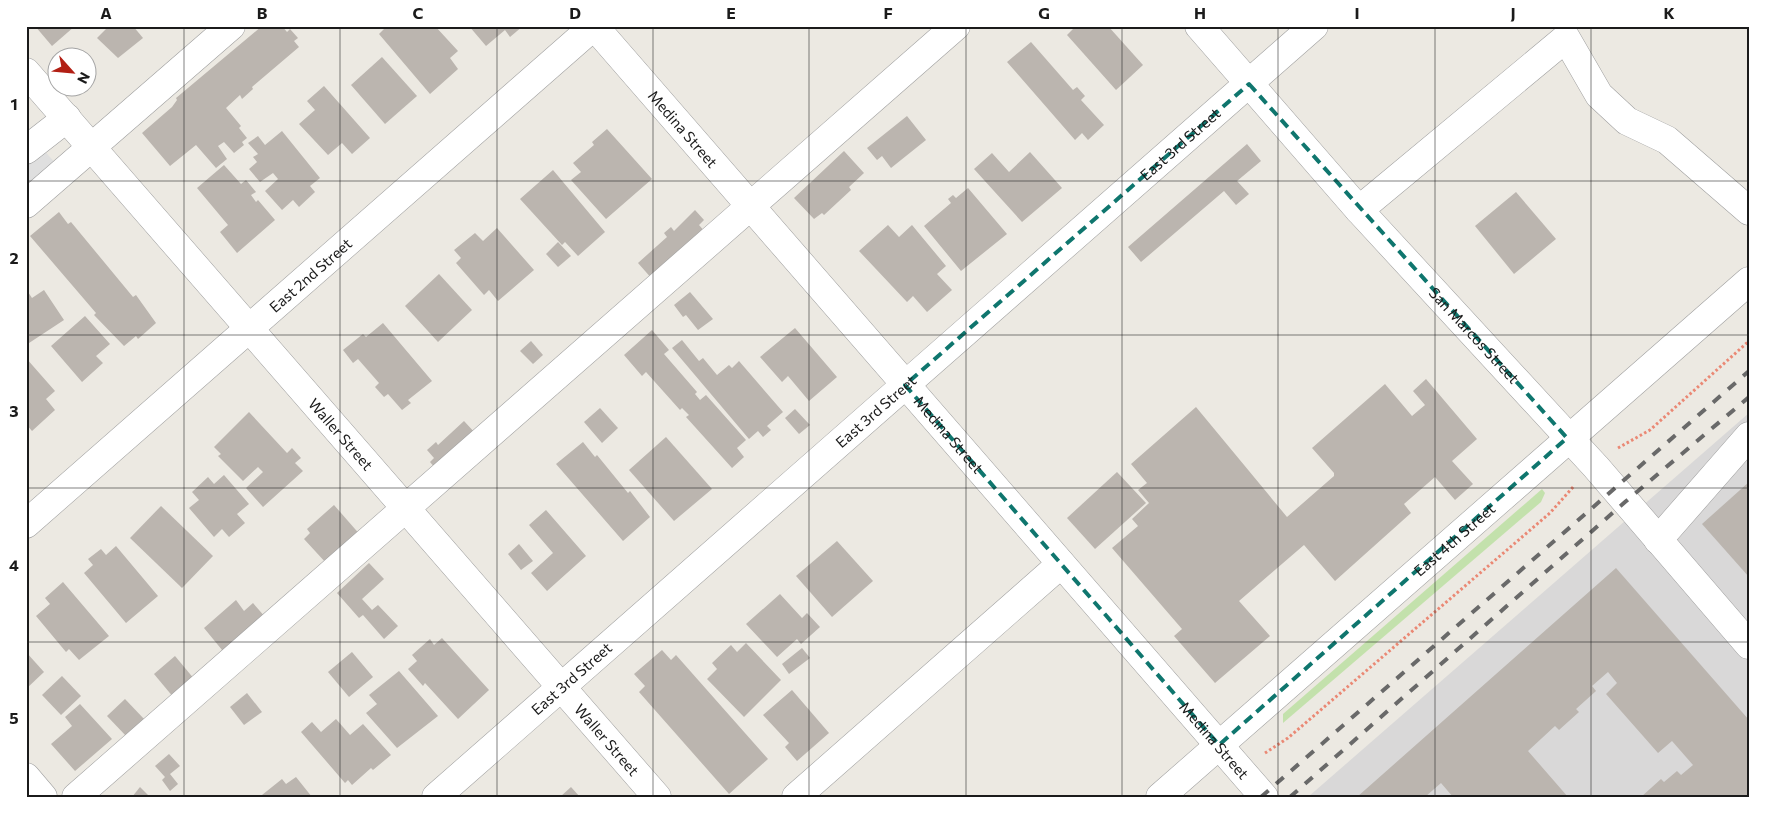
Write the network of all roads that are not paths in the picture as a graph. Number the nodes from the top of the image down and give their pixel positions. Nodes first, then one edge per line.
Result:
1 (231, 26) edge
2 (594, 26) edge
3 (956, 26) edge
4 (1199, 26) edge
5 (1314, 26) edge
6 (26, 72) edge
7 (1249, 84) junction
8 (66, 118) junction
9 (92, 147) junction
10 (26, 150) edge
11 (26, 204) edge
12 (750, 206) junction
13 (1360, 210) junction
14 (1749, 211) edge
15 (1749, 281) edge
16 (249, 328) junction
17 (905, 384) junction
18 (1749, 436) edge
19 (1567, 438) junction
20 (406, 508) junction
21 (26, 524) edge
22 (1658, 540) junction
23 (1061, 564) junction
24 (1749, 645) edge
25 (561, 686) junction
26 (1219, 745) junction
27 (26, 777) edge
28 (43, 797) edge
29 (76, 797) edge
30 (436, 797) edge
31 (657, 797) edge
32 (796, 797) edge
33 (1160, 797) edge
34 (1264, 797) edge

1 - 9 street
2 - 12 street, Medina Street
2 - 16 street, East 2nd Street
3 - 12 street
4 - 7 street, San Marcos Street
5 - 7 street, East 3rd Street
6 - 8 street, Waller Street
7 - 13 street, San Marcos Street
7 - 17 street, East 3rd Street
8 - 9 street, Waller Street
8 - 10 street
9 - 11 street
9 - 16 street, Waller Street
12 - 17 street, Medina Street
12 - 20 street
13 - 14 street
13 - 19 street, San Marcos Street
15 - 19 street, East 4th Street
16 - 20 street, Waller Street
16 - 21 street, East 2nd Street
17 - 23 street, Medina Street
17 - 25 street, East 3rd Street
18 - 22 street
19 - 22 street, San Marcos Street
19 - 26 street, East 4th Street
20 - 25 street, Waller Street
20 - 29 street
22 - 24 street, San Marcos Street
23 - 26 street, Medina Street
23 - 32 street
25 - 30 street, East 3rd Street
25 - 31 street, Waller Street
26 - 33 street, East 4th Street
26 - 34 street, Medina Street
27 - 28 street

